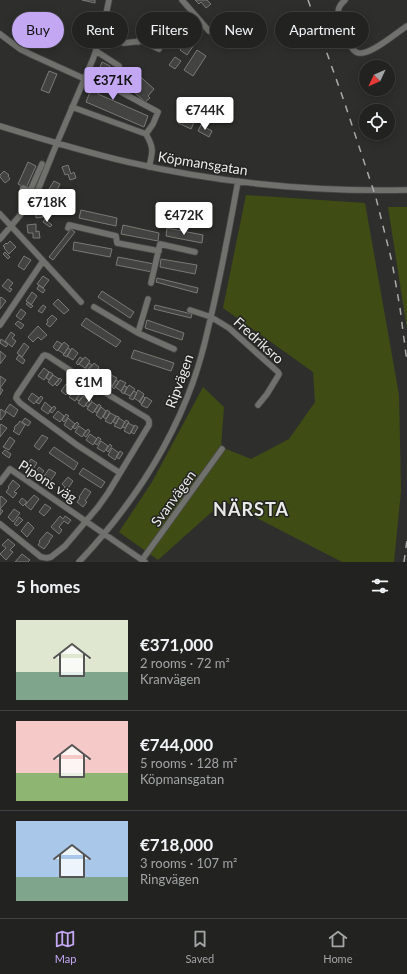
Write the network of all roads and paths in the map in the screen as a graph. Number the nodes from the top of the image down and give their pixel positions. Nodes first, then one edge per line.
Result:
1 (109, 0) edge
2 (182, 0) edge
3 (346, 0) edge
4 (106, 12) edge
5 (407, 26) edge
6 (209, 31) dead end
7 (0, 34) edge
8 (96, 50) joint
9 (85, 78) junction
10 (72, 107) junction
11 (0, 126) edge
12 (146, 134) junction
13 (57, 143) junction
14 (42, 164) dead end
15 (149, 167) junction
16 (238, 181) junction
17 (23, 188) dead end
18 (407, 190) edge
19 (30, 191) junction
20 (36, 194) junction
21 (0, 214) edge
22 (11, 227) junction
23 (68, 228) dead end
24 (0, 239) edge
25 (159, 251) junction
26 (195, 252) dead end
27 (43, 261) junction
28 (151, 283) dead end
29 (148, 299) dead end
30 (81, 302) dead end
31 (94, 308) dead end
32 (190, 310) dead end
33 (211, 317) junction
34 (0, 325) edge
35 (138, 333) junction
36 (174, 349) dead end
37 (258, 405) dead end
38 (222, 449) dead end
39 (120, 473) junction
40 (0, 482) edge
41 (86, 521) junction
42 (0, 524) edge
43 (105, 534) junction
44 (144, 561) edge
45 (79, 562) edge

1 - 4 street
2 - 6 street
3 - 5 street
7 - 9 street
8 - 9 street
8 - 12 street
9 - 10 street
10 - 12 street
10 - 13 street
11 - 13 street, Köpmansgatan
12 - 15 street
13 - 15 street, Köpmansgatan
13 - 20 street
14 - 19 street
15 - 16 street, Köpmansgatan
16 - 18 street, Köpmansgatan
16 - 33 street, Ripvägen
17 - 19 street
19 - 20 street
20 - 22 street
21 - 22 street
22 - 24 street
22 - 27 street
23 - 25 street
25 - 26 street
25 - 28 street
27 - 30 street
27 - 34 street
29 - 35 street
31 - 35 street
32 - 33 street
33 - 37 street, Fredriksro
33 - 43 street, Ripvägen
35 - 36 street
38 - 44 street, Svanvägen
39 - 39 street
39 - 41 street
40 - 41 street, Pipons väg
41 - 42 street, Pipons väg
41 - 43 street, Pipons väg
43 - 44 street, Pipons väg
43 - 45 street, Ripvägen

